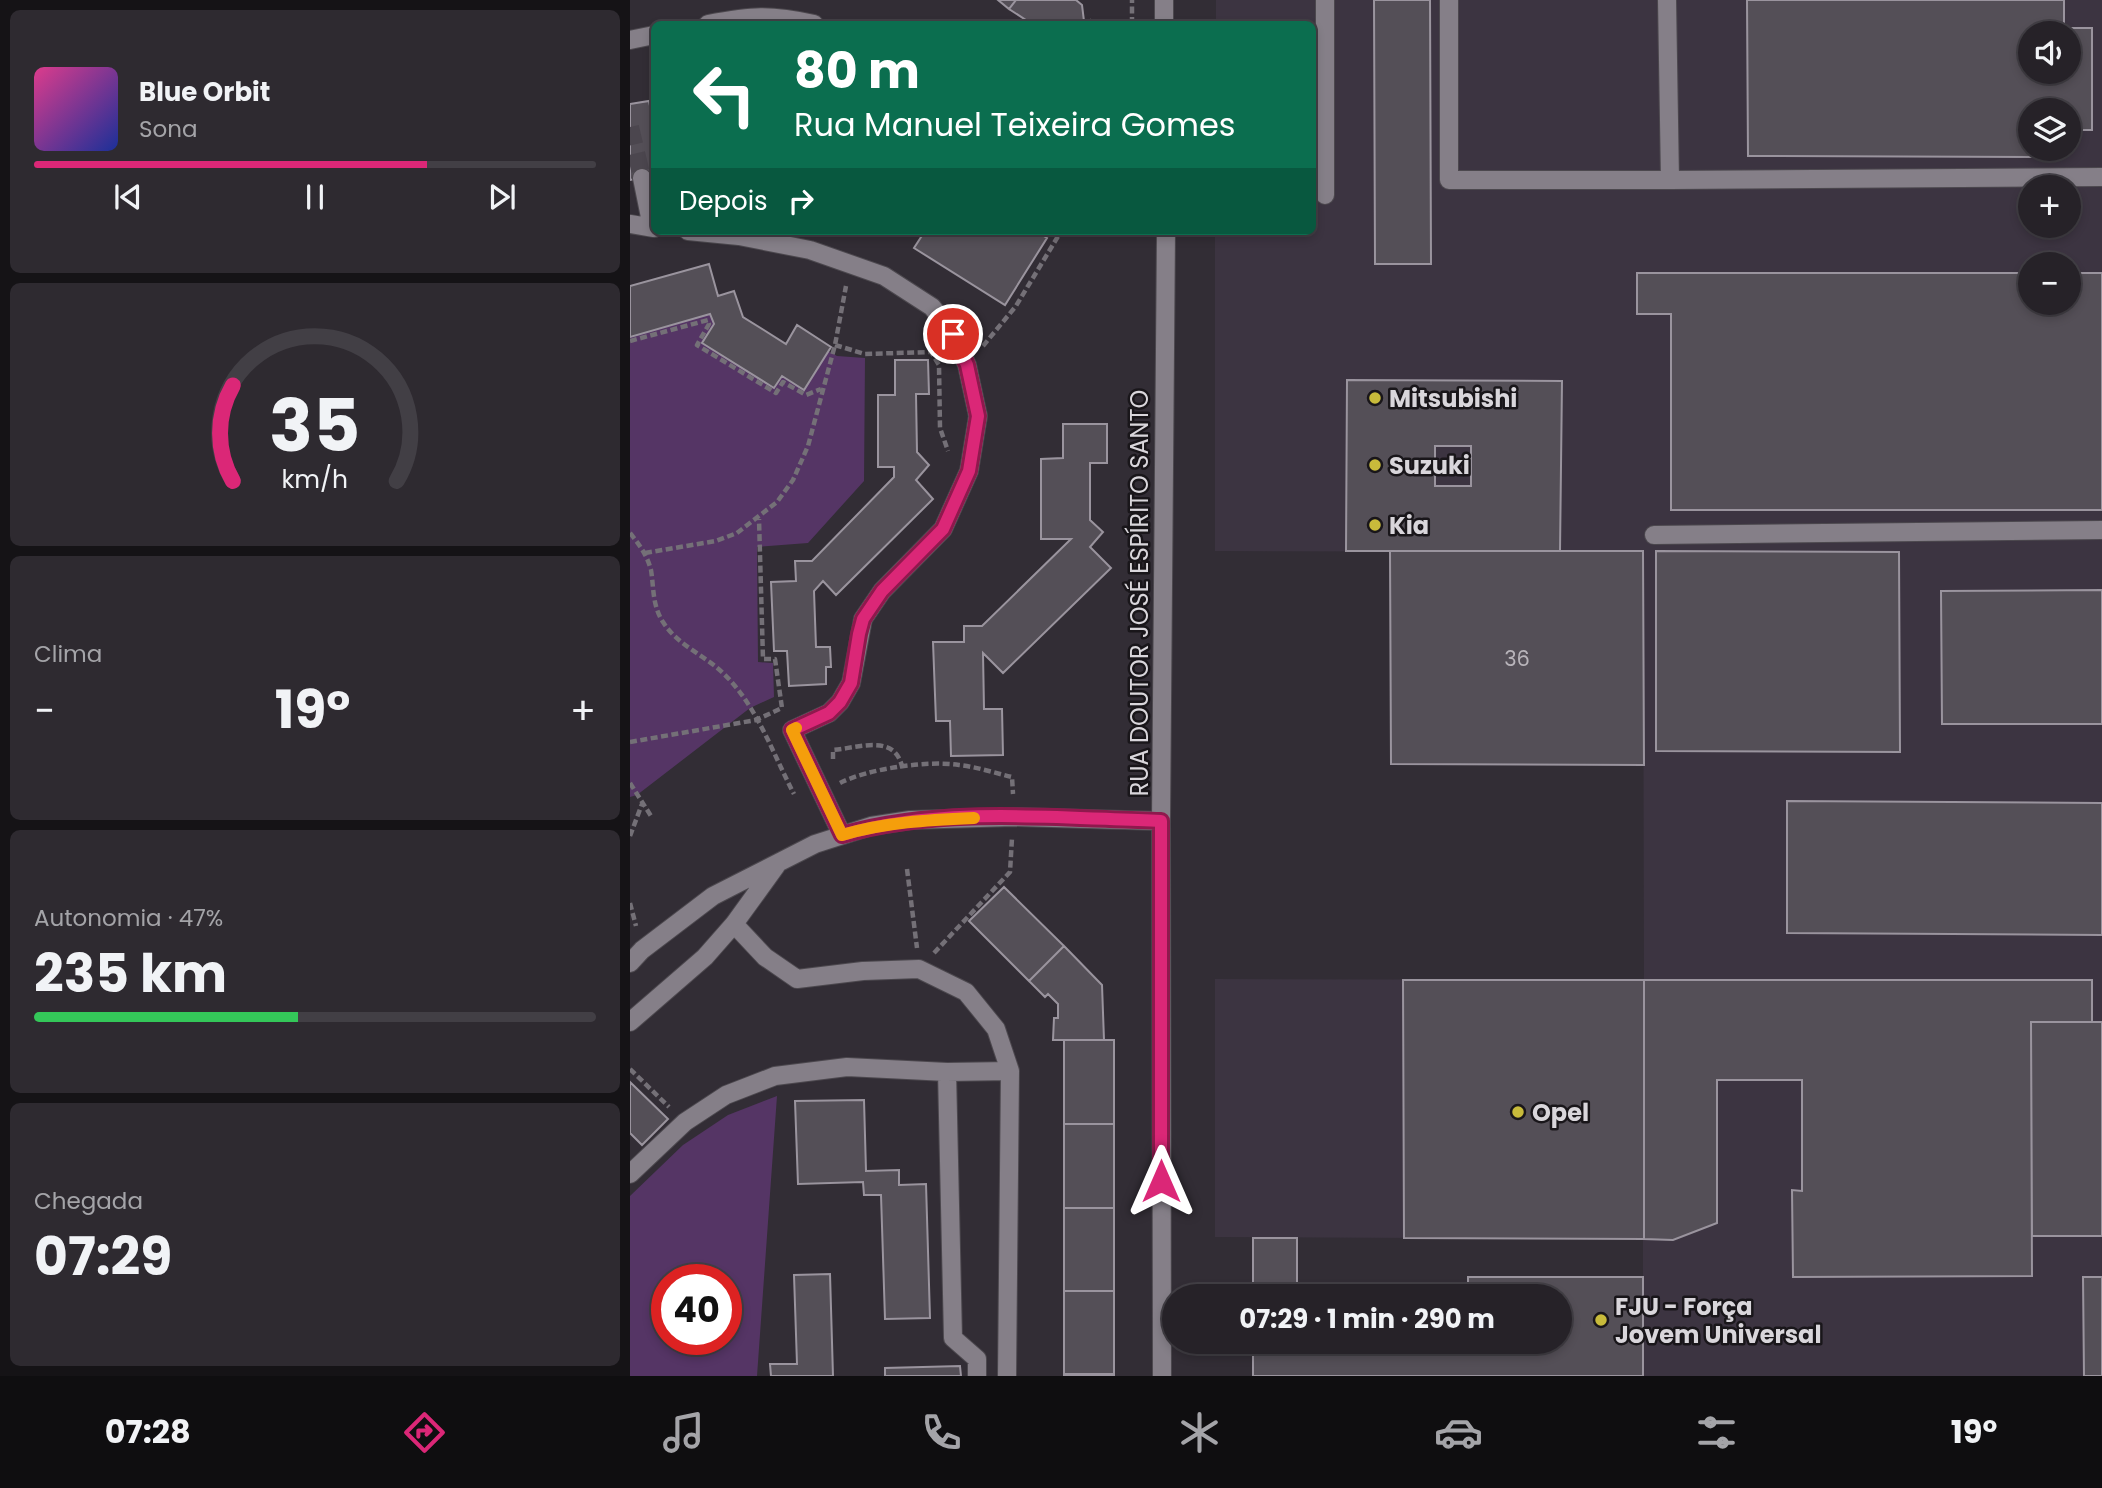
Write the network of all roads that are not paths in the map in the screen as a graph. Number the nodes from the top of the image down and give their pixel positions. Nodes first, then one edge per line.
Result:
1 (1164, 0) edge
2 (1325, 0) edge
3 (1449, 0) edge
4 (1667, 0) edge
5 (726, 21) edge
6 (800, 21) edge
7 (1164, 21) edge
8 (651, 36) edge
9 (630, 40) edge
10 (2102, 177) edge
11 (642, 178) tunnel mouth
12 (1670, 180) junction
13 (1325, 195) dead end
14 (651, 219) edge
15 (630, 224) edge
16 (651, 228) edge
17 (729, 235) edge
18 (1166, 235) edge
19 (2102, 530) edge
20 (1654, 535) dead end
21 (1161, 821) junction
22 (842, 835) junction
23 (778, 863) junction
24 (734, 924) junction
25 (630, 963) edge
26 (630, 1022) edge
27 (1010, 1071) junction
28 (947, 1072) junction
29 (630, 1174) edge
30 (977, 1376) edge
31 (1007, 1376) edge
32 (1162, 1376) edge

1 - 7 street
2 - 13 street
3 - 12 street
4 - 12 street
5 - 6 street
8 - 9 street
10 - 12 street
11 - 14 street
15 - 16 street
17 - 22 street
18 - 21 street, RUA DOUTOR JOSÉ ESPÍRITO SANTO
19 - 20 street
21 - 22 street
21 - 32 street, RUA DOUTOR JOSÉ ESPÍRITO SANTO
22 - 23 street
23 - 24 street
23 - 25 street
24 - 26 street
24 - 27 street
27 - 28 street
27 - 31 street
28 - 29 street
28 - 30 street

